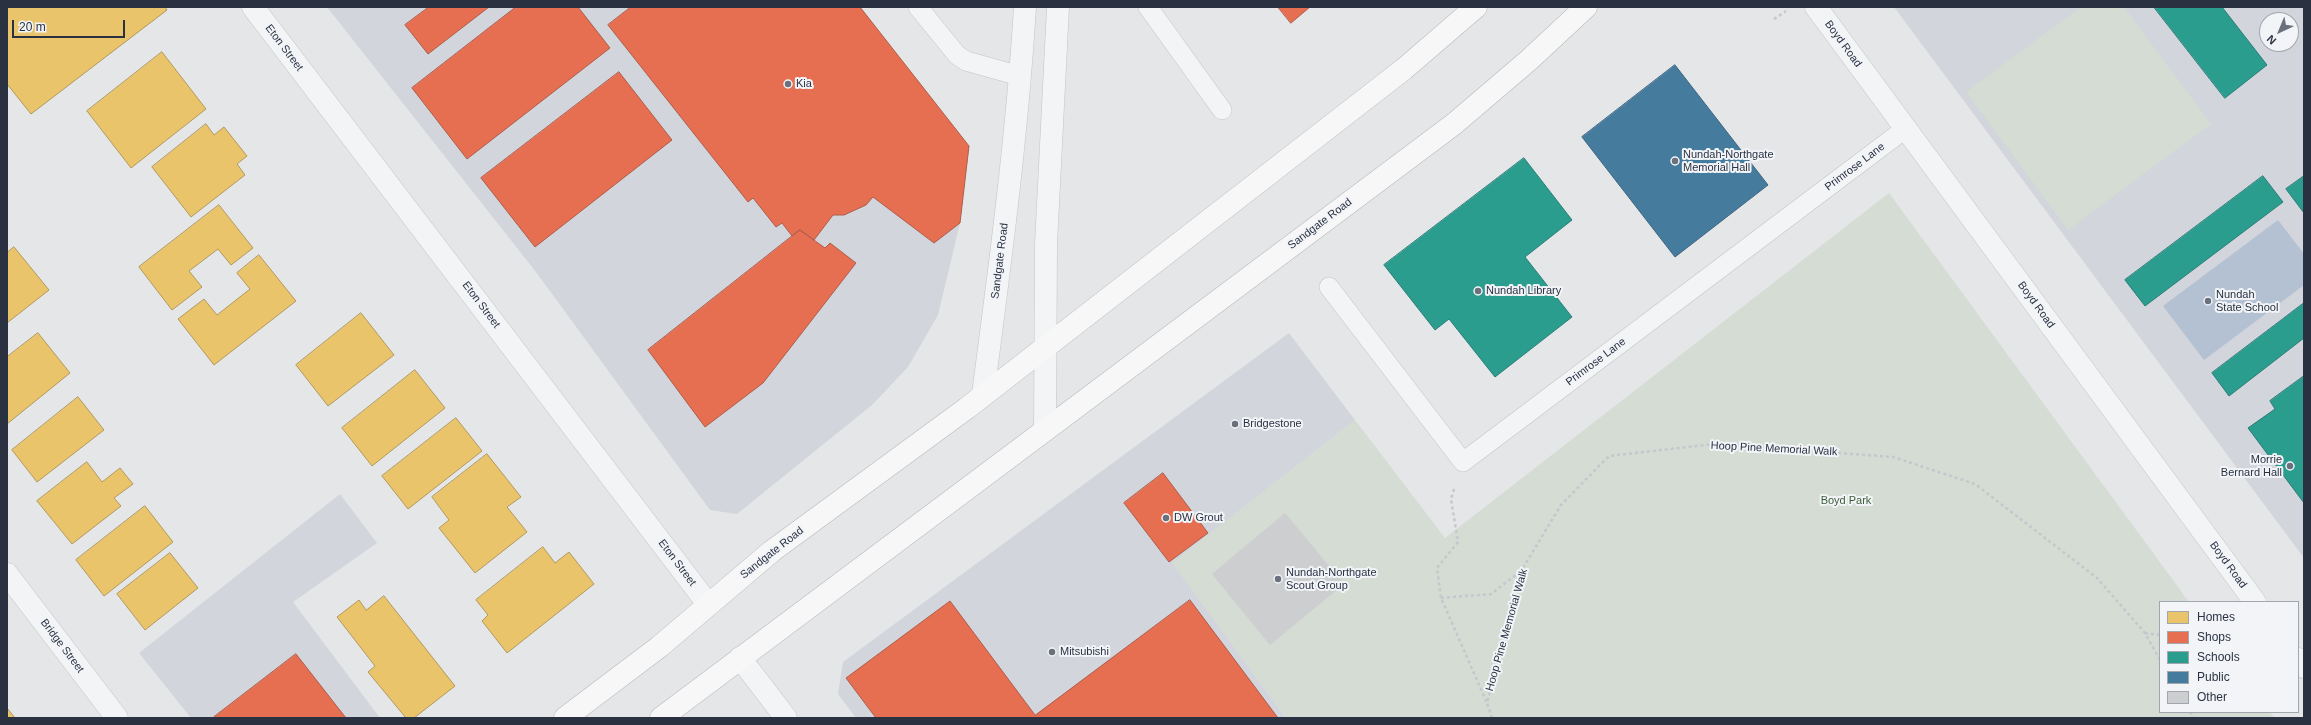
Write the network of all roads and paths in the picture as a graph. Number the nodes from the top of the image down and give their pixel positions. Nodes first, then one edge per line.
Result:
1 (252, 7) edge
2 (918, 7) edge
3 (1025, 7) edge
4 (1058, 7) edge
5 (1148, 7) edge
6 (1476, 7) edge
7 (1586, 7) edge
8 (1791, 7) edge
9 (1816, 7) edge
10 (1774, 19) dead end
11 (1020, 76) junction
12 (1222, 110) dead end
13 (1905, 129) junction
14 (1329, 287) dead end
15 (1046, 346) junction
16 (983, 394) junction
17 (1045, 430) junction
18 (1463, 462) junction
19 (1521, 571) junction
20 (7, 574) edge
21 (1441, 598) junction
22 (2254, 601) edge
23 (708, 604) junction
24 (2145, 633) junction
25 (2159, 635) edge
26 (740, 658) junction
27 (2159, 658) edge
28 (1487, 703) junction
29 (117, 718) edge
30 (565, 718) edge
31 (661, 718) edge
32 (786, 718) edge
33 (1492, 718) edge

1 - 23 street, Eton Street
2 - 11 lane
3 - 11 street, Sandgate Road
4 - 15 street
5 - 12 lane
6 - 15 highway, Sandgate Road
7 - 17 highway, Sandgate Road
8 - 10 path
9 - 13 street, Boyd Road
11 - 16 street, Sandgate Road
13 - 18 lane, Primrose Lane
13 - 22 street, Boyd Road
14 - 18 lane
15 - 16 highway, Sandgate Road
15 - 17 street
16 - 23 highway, Sandgate Road
17 - 26 highway, Sandgate Road
18 - 21 path
19 - 21 path
19 - 24 path, Hoop Pine Memorial Walk
19 - 28 path, Hoop Pine Memorial Walk
20 - 29 street, Bridge Street
21 - 28 path
23 - 30 highway, Sandgate Road
24 - 25 path
24 - 27 path, Hoop Pine Memorial Walk
26 - 31 highway, Sandgate Road
26 - 32 street
28 - 33 path, Hoop Pine Memorial Walk

